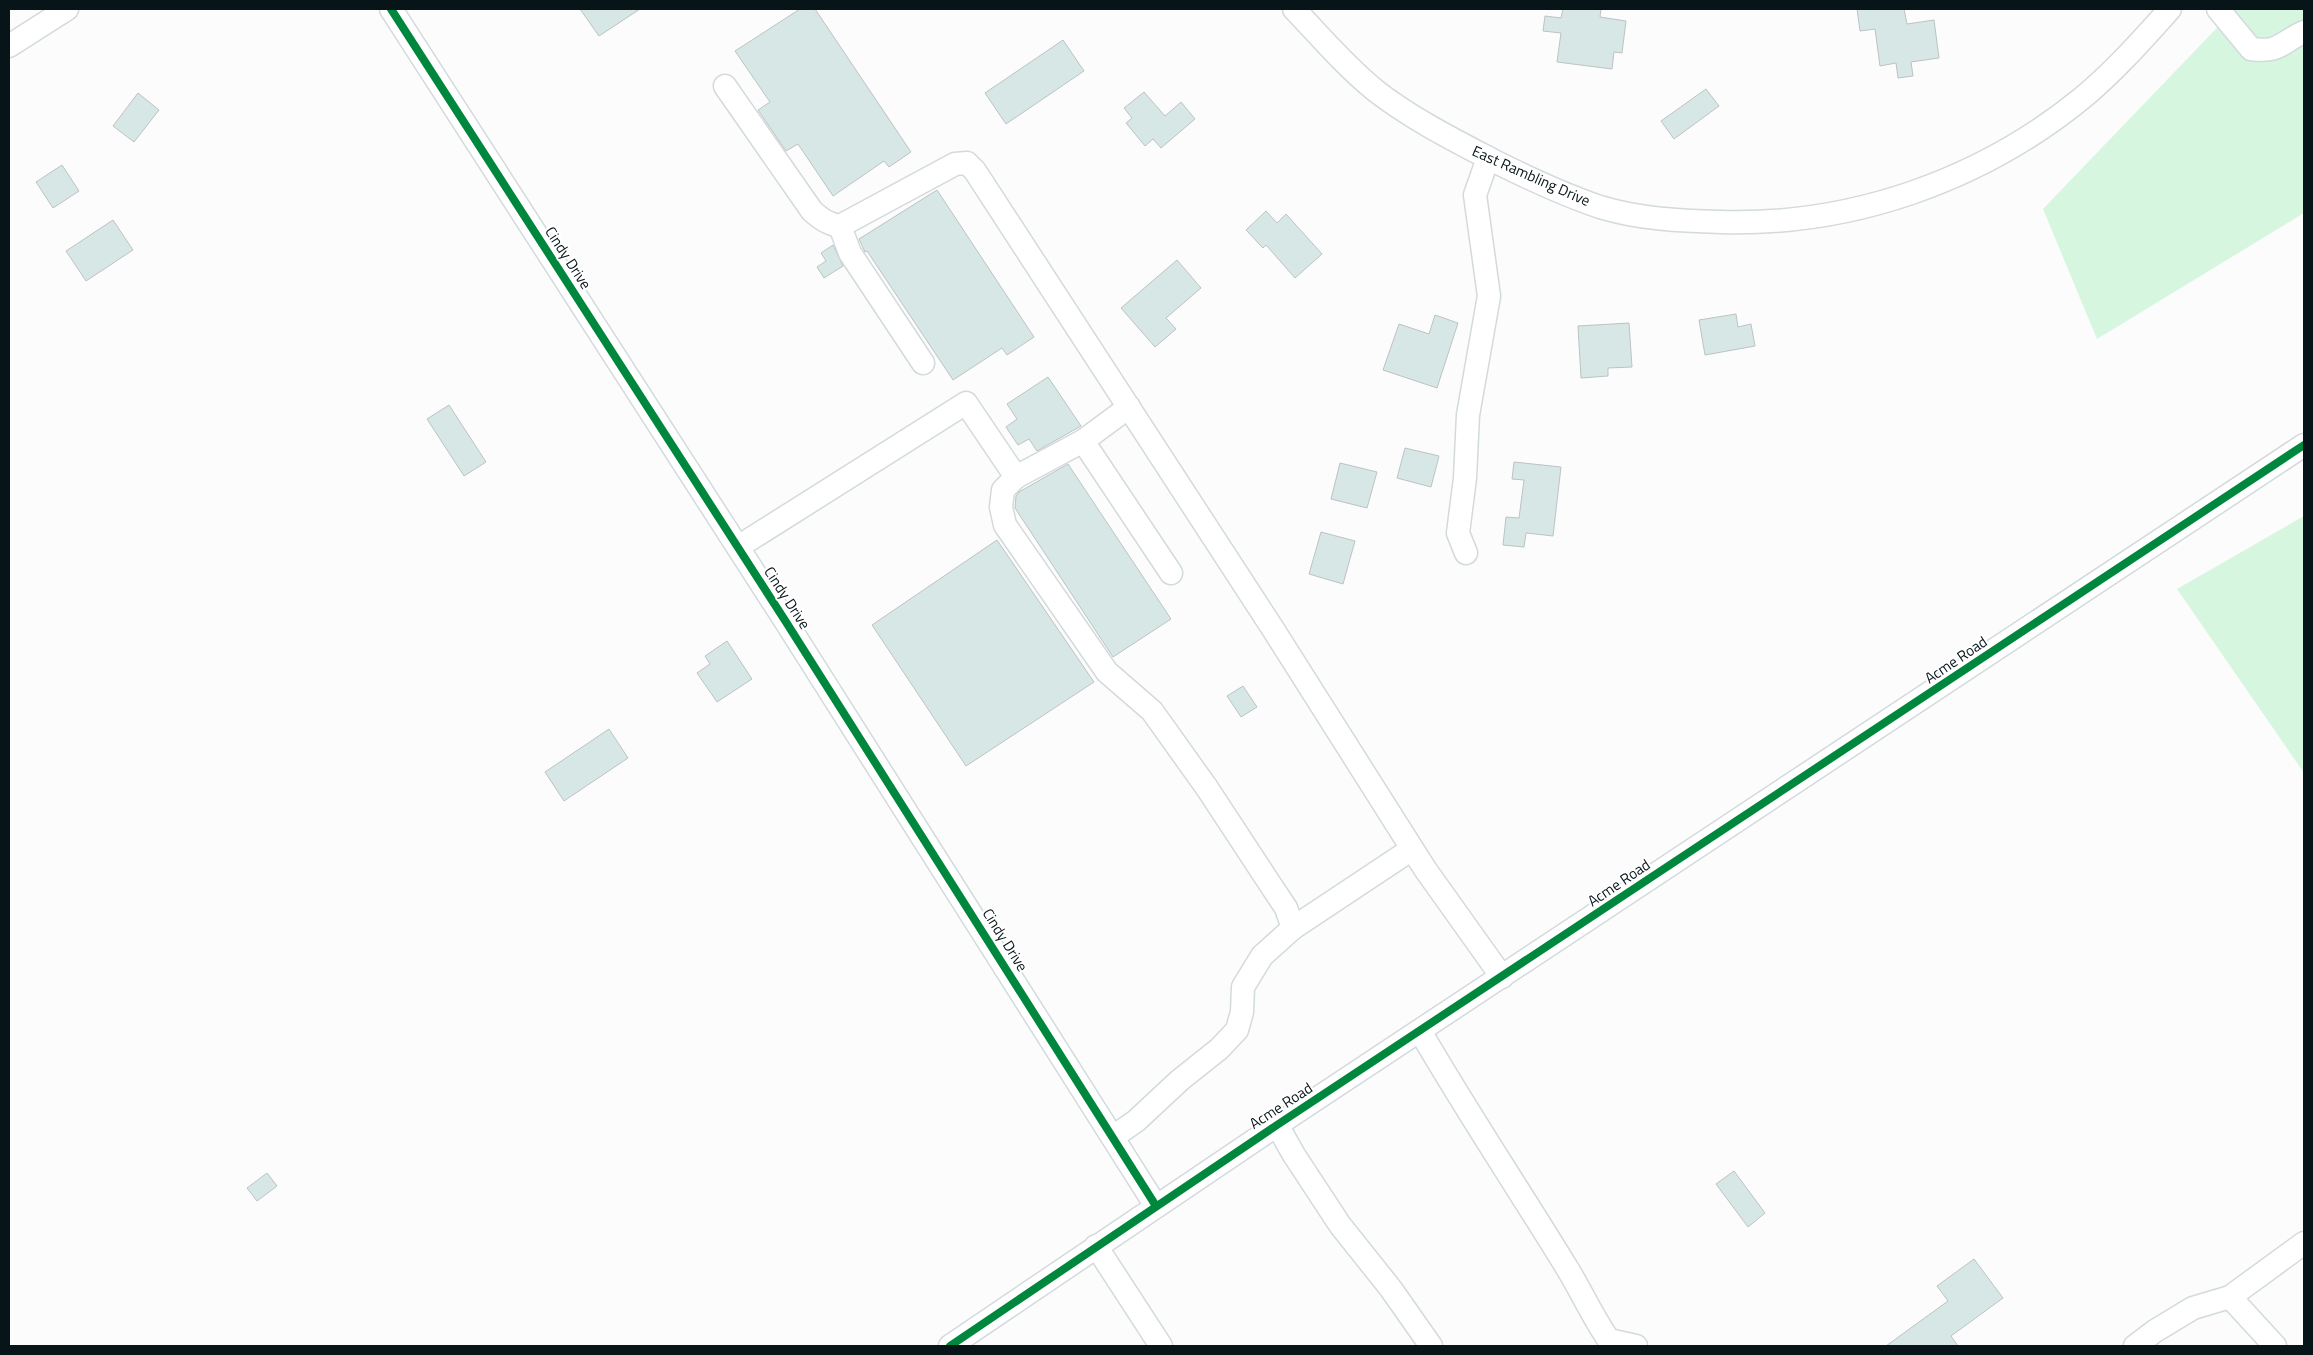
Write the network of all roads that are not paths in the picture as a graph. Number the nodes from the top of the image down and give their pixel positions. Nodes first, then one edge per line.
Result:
1 (67, 9) edge
2 (391, 9) edge
3 (1294, 9) edge
4 (2170, 9) edge
5 (2218, 9) edge
6 (2304, 32) edge
7 (9, 46) edge
8 (725, 86) dead end
9 (1488, 158) junction
10 (840, 226) junction
11 (922, 363) dead end
12 (1129, 407) junction
13 (1083, 441) junction
14 (2304, 445) edge
15 (1016, 477) junction
16 (738, 547) junction
17 (1466, 553) dead end
18 (1171, 573) dead end
19 (1412, 849) junction
20 (1293, 928) junction
21 (1502, 976) junction
22 (1420, 1031) junction
23 (1277, 1125) junction
24 (1113, 1137) junction
25 (1156, 1206) junction
26 (2304, 1243) edge
27 (1096, 1246) junction
28 (2230, 1297) junction
29 (1611, 1343) edge
30 (950, 1346) edge
31 (1161, 1346) edge
32 (1431, 1346) edge
33 (1636, 1346) edge
34 (2135, 1346) edge
35 (2275, 1346) edge

1 - 7 street
2 - 16 street, Cindy Drive
3 - 9 street, East Rambling Drive
4 - 9 street, East Rambling Drive
5 - 6 street
8 - 10 street
9 - 17 street
10 - 11 street
10 - 12 street
12 - 13 street
12 - 19 street
13 - 15 street
13 - 18 street
14 - 21 street, Acme Road
15 - 16 street
15 - 20 street
16 - 24 street, Cindy Drive
19 - 20 street
19 - 21 street
20 - 24 street
21 - 22 street, Acme Road
22 - 23 street, Acme Road
22 - 29 street
23 - 25 street, Acme Road
23 - 32 street
24 - 25 street, Cindy Drive
25 - 27 street, Acme Road
26 - 28 street
27 - 30 street, Acme Road
27 - 31 street
28 - 34 street
28 - 35 street
29 - 33 street

